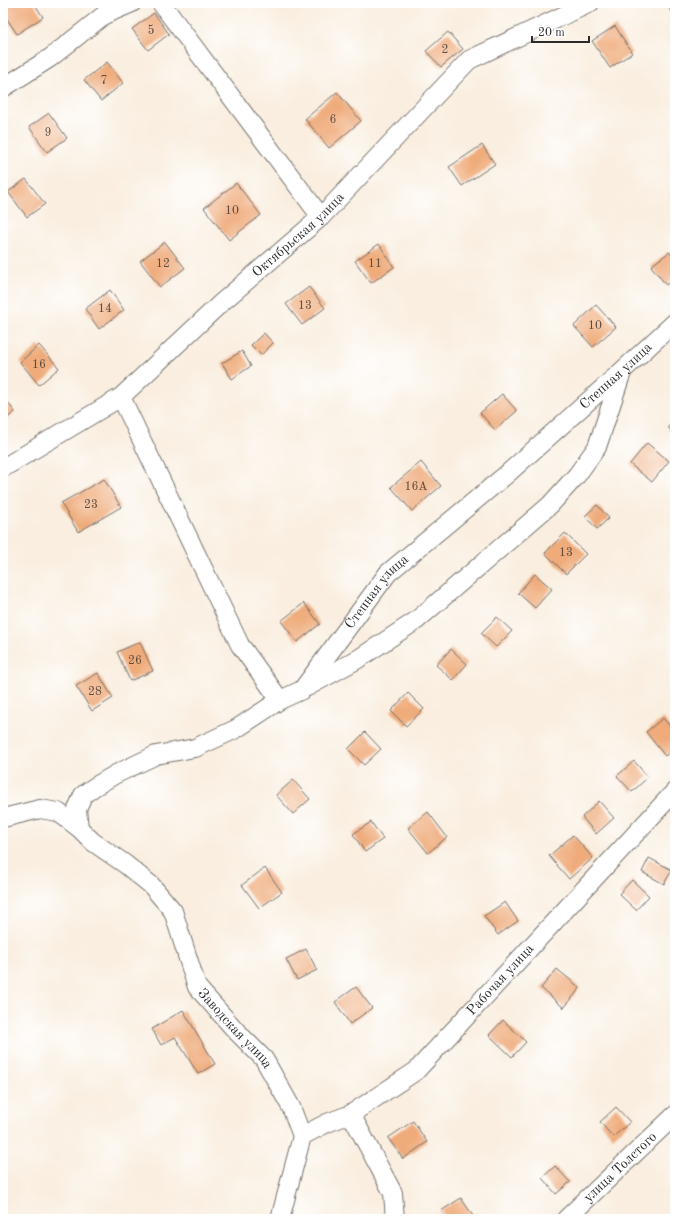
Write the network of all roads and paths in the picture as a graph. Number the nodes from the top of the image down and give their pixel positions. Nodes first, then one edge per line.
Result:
1 (132, 3) edge
2 (161, 3) edge
3 (590, 3) edge
4 (3, 88) edge
5 (321, 217) junction
6 (675, 322) edge
7 (622, 372) junction
8 (121, 397) junction
9 (3, 468) edge
10 (302, 690) junction
11 (280, 700) junction
12 (675, 791) edge
13 (3, 818) edge
14 (79, 828) junction
15 (351, 1114) junction
16 (675, 1115) edge
17 (302, 1136) junction
18 (280, 1219) edge
19 (396, 1219) edge
20 (566, 1219) edge

1 - 4 street
2 - 5 street
3 - 5 street, Октябрьская улица
5 - 8 street, Октябрьская улица
6 - 7 street, Степная улица
7 - 10 street, Степная улица
7 - 10 street
8 - 9 street, Октябрьская улица
8 - 11 street
10 - 11 street, Степная улица
11 - 14 street, Степная улица
12 - 15 street, Рабочая улица
13 - 14 street, Заводская улица
14 - 17 street, Заводская улица
15 - 17 street, Рабочая улица
15 - 19 street
16 - 20 street, улица Толстого
17 - 18 street

